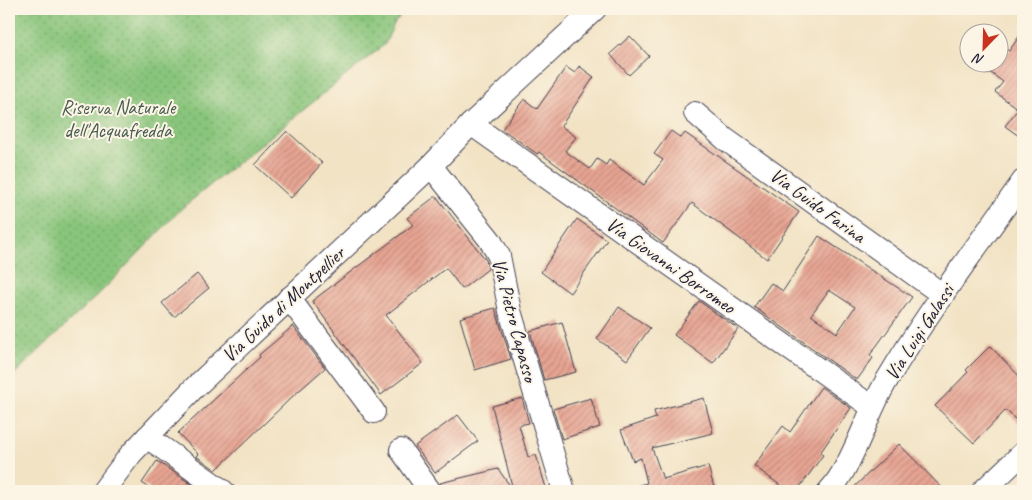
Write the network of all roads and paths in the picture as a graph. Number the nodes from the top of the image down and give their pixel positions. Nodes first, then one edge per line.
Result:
1 (595, 9) edge
2 (695, 112) dead end
3 (470, 124) junction
4 (431, 166) junction
5 (1023, 181) edge
6 (943, 295) junction
7 (289, 298) junction
8 (872, 407) junction
9 (374, 412) dead end
10 (147, 438) junction
11 (401, 450) dead end
12 (1023, 453) edge
13 (103, 491) edge
14 (223, 491) edge
15 (430, 491) edge
16 (564, 491) edge
17 (829, 491) edge
18 (983, 491) edge

1 - 3 street, Via Guido di Montpellier
2 - 6 street, Via Guido Farina
3 - 4 street, Via Guido di Montpellier
3 - 8 street, Via Giovanni Borromeo
4 - 7 street, Via Guido di Montpellier
4 - 16 street, Via Pietro Capasso
5 - 6 street, Via Luigi Galassi
6 - 8 street, Via Luigi Galassi
7 - 9 street
7 - 10 street, Via Guido di Montpellier
8 - 17 street, Via Luigi Galassi
10 - 13 street, Via Guido di Montpellier
10 - 14 street
11 - 15 street
12 - 18 street

